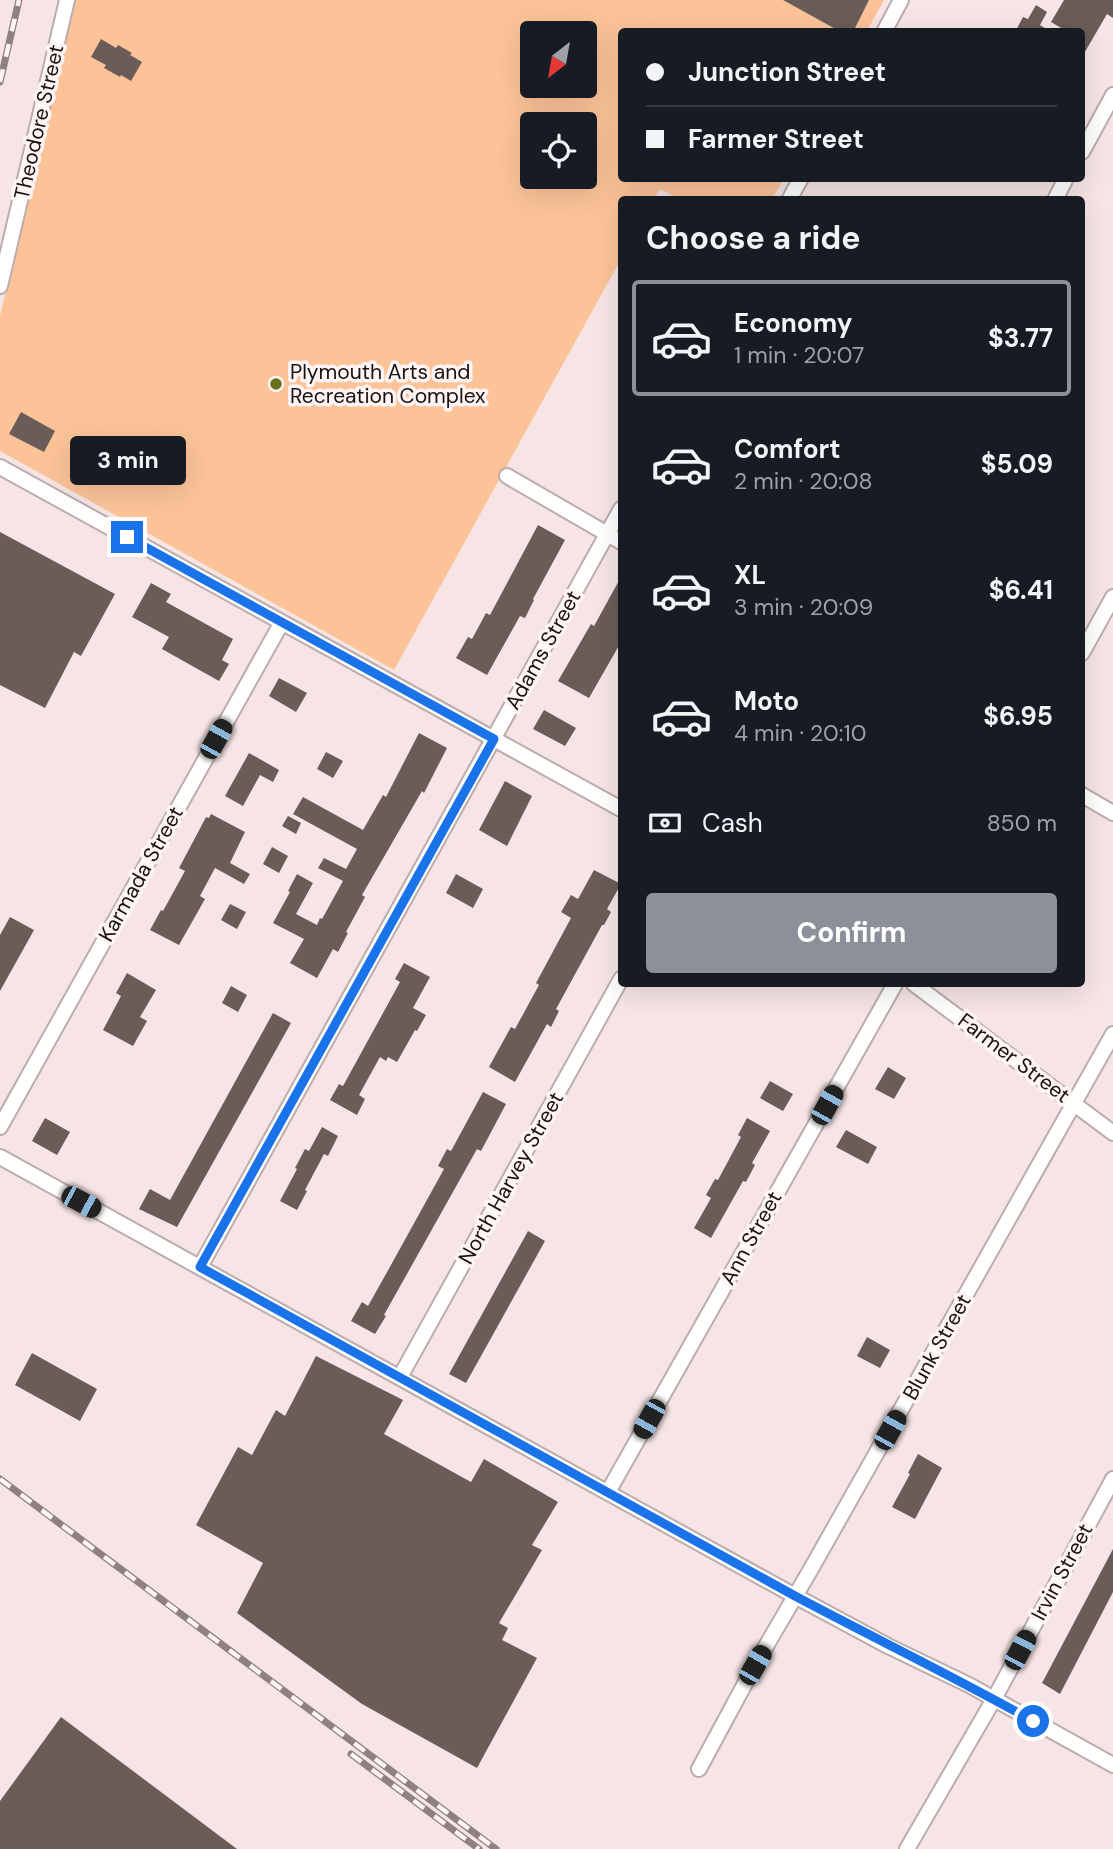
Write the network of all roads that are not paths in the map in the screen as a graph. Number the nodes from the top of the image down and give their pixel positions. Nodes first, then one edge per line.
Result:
1 (67, 0) edge
2 (901, 0) edge
3 (886, 28) edge
4 (1113, 95) edge
5 (1085, 146) edge
6 (0, 286) edge
7 (0, 467) edge
8 (507, 476) dead end
9 (618, 515) edge
10 (608, 534) junction
11 (618, 540) edge
12 (1113, 597) edge
13 (282, 622) junction
14 (1085, 648) edge
15 (494, 739) junction
16 (1085, 797) edge
17 (618, 807) edge
18 (1113, 813) edge
19 (618, 984) edge
20 (893, 987) edge
21 (918, 987) edge
22 (1113, 1034) edge
23 (1074, 1103) junction
24 (0, 1127) edge
25 (1113, 1133) edge
26 (0, 1157) edge
27 (200, 1267) junction
28 (400, 1377) junction
29 (1113, 1479) edge
30 (608, 1492) junction
31 (795, 1596) junction
32 (993, 1699) junction
33 (1113, 1765) edge
34 (699, 1769) dead end
35 (908, 1849) edge

1 - 6 street, Theodore Street
2 - 3 street
4 - 5 street
7 - 13 street
8 - 10 street
9 - 10 street, Adams Street
10 - 11 street
10 - 15 street, Adams Street
12 - 14 street
13 - 15 street
13 - 24 street, Karmada Street
15 - 17 street
15 - 27 street, Adams Street
16 - 18 street
19 - 28 street, North Harvey Street
20 - 30 street, Ann Street
21 - 23 street, Farmer Street
22 - 23 street, Blunk Street
23 - 25 street, Farmer Street
23 - 31 street, Blunk Street
26 - 27 street
27 - 28 street
28 - 30 street
29 - 32 street, Irvin Street
30 - 31 street
31 - 32 street
31 - 34 street, Blunk Street
32 - 33 street
32 - 35 street, Irvin Street

